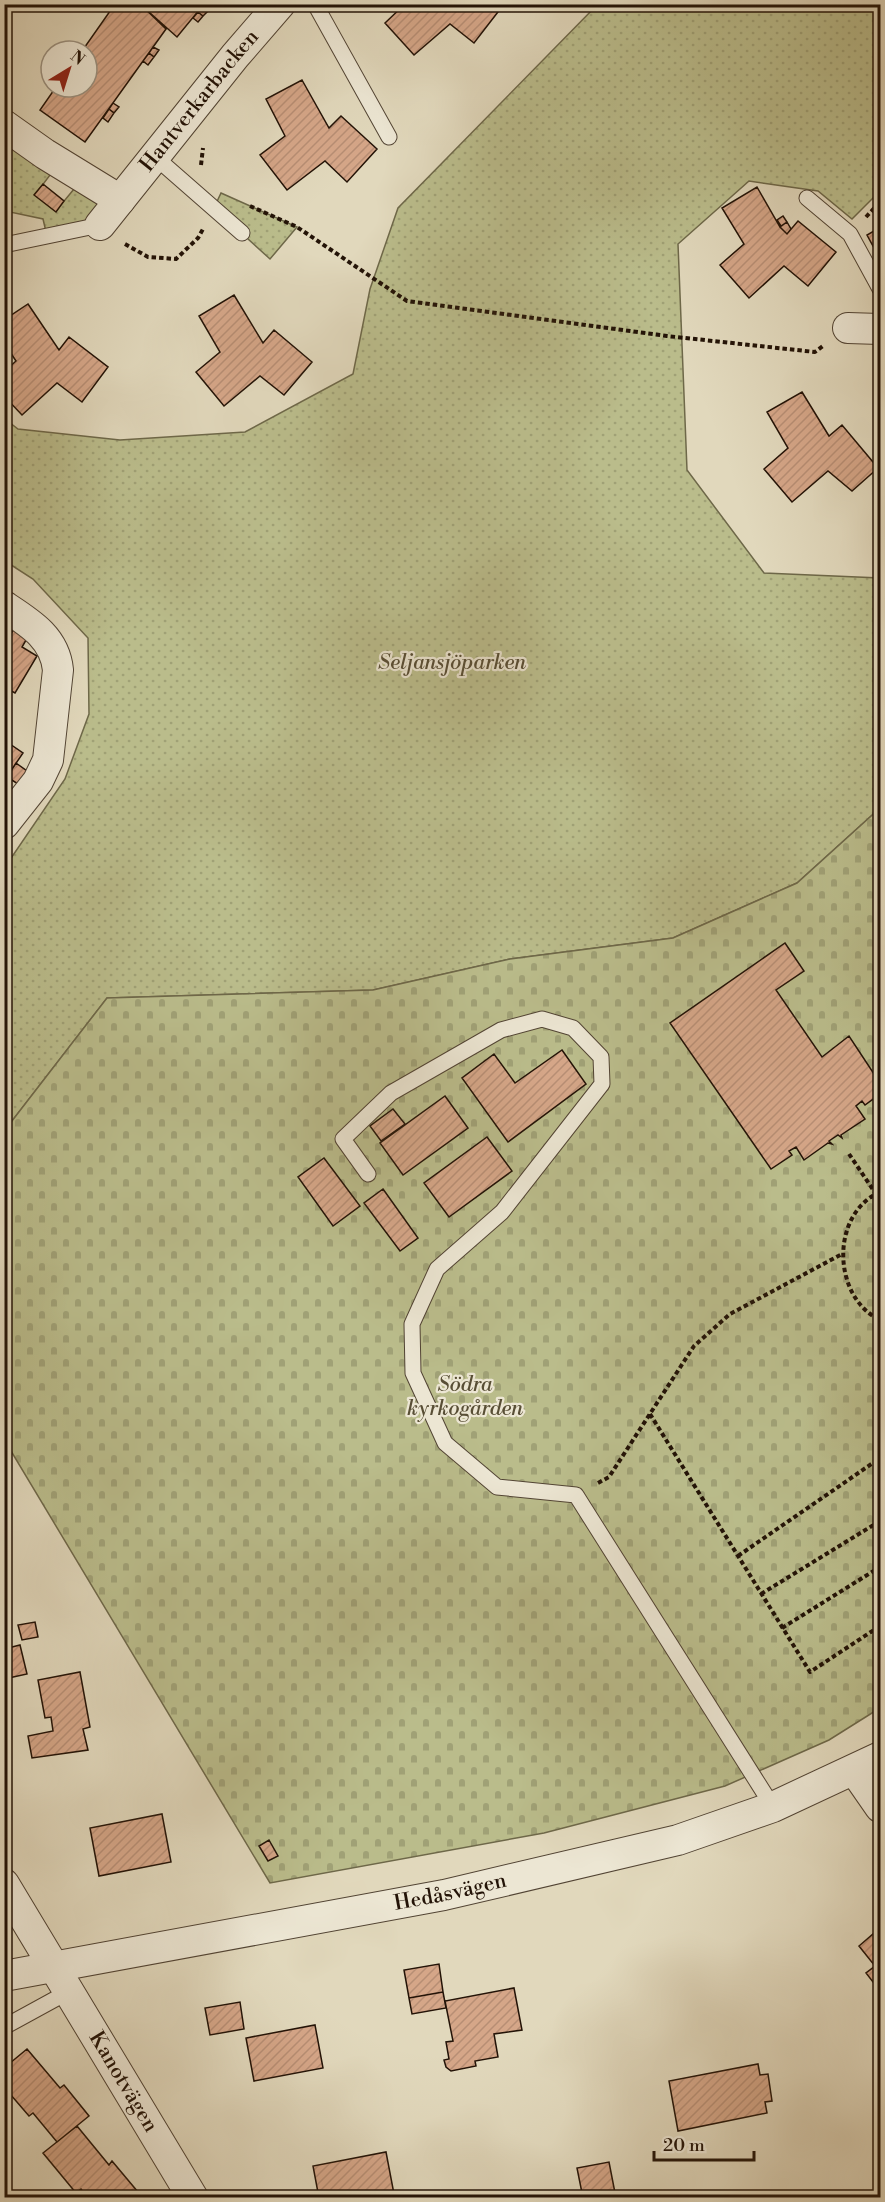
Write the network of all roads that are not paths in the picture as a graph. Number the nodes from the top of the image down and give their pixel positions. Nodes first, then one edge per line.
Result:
1 (280, 4) edge
2 (315, 4) edge
3 (4, 125) edge
4 (389, 137) dead end
5 (163, 145) junction
6 (807, 198) dead end
7 (120, 200) junction
8 (100, 225) joint
9 (242, 233) dead end
10 (4, 245) edge
11 (880, 290) edge
12 (848, 328) road end
13 (880, 329) edge
14 (4, 606) edge
15 (4, 824) edge
16 (368, 1174) dead end
17 (868, 1764) edge
18 (772, 1807) junction
19 (880, 1807) edge
20 (4, 1884) edge
21 (4, 1976) edge
22 (61, 1979) junction
23 (4, 2027) edge
24 (193, 2198) edge

1 - 5 street, Hantverkarbacken
2 - 4 lane
3 - 7 street
5 - 7 street, Hantverkarbacken
5 - 9 lane
6 - 11 lane
7 - 8 street, Hantverkarbacken
8 - 10 lane
12 - 13 street
14 - 15 street
16 - 18 lane
17 - 18 street, Hedåsvägen
17 - 19 street
18 - 22 street, Hedåsvägen
20 - 22 street
21 - 22 street, Hedåsvägen
22 - 23 lane
22 - 24 street, Kanotvägen

